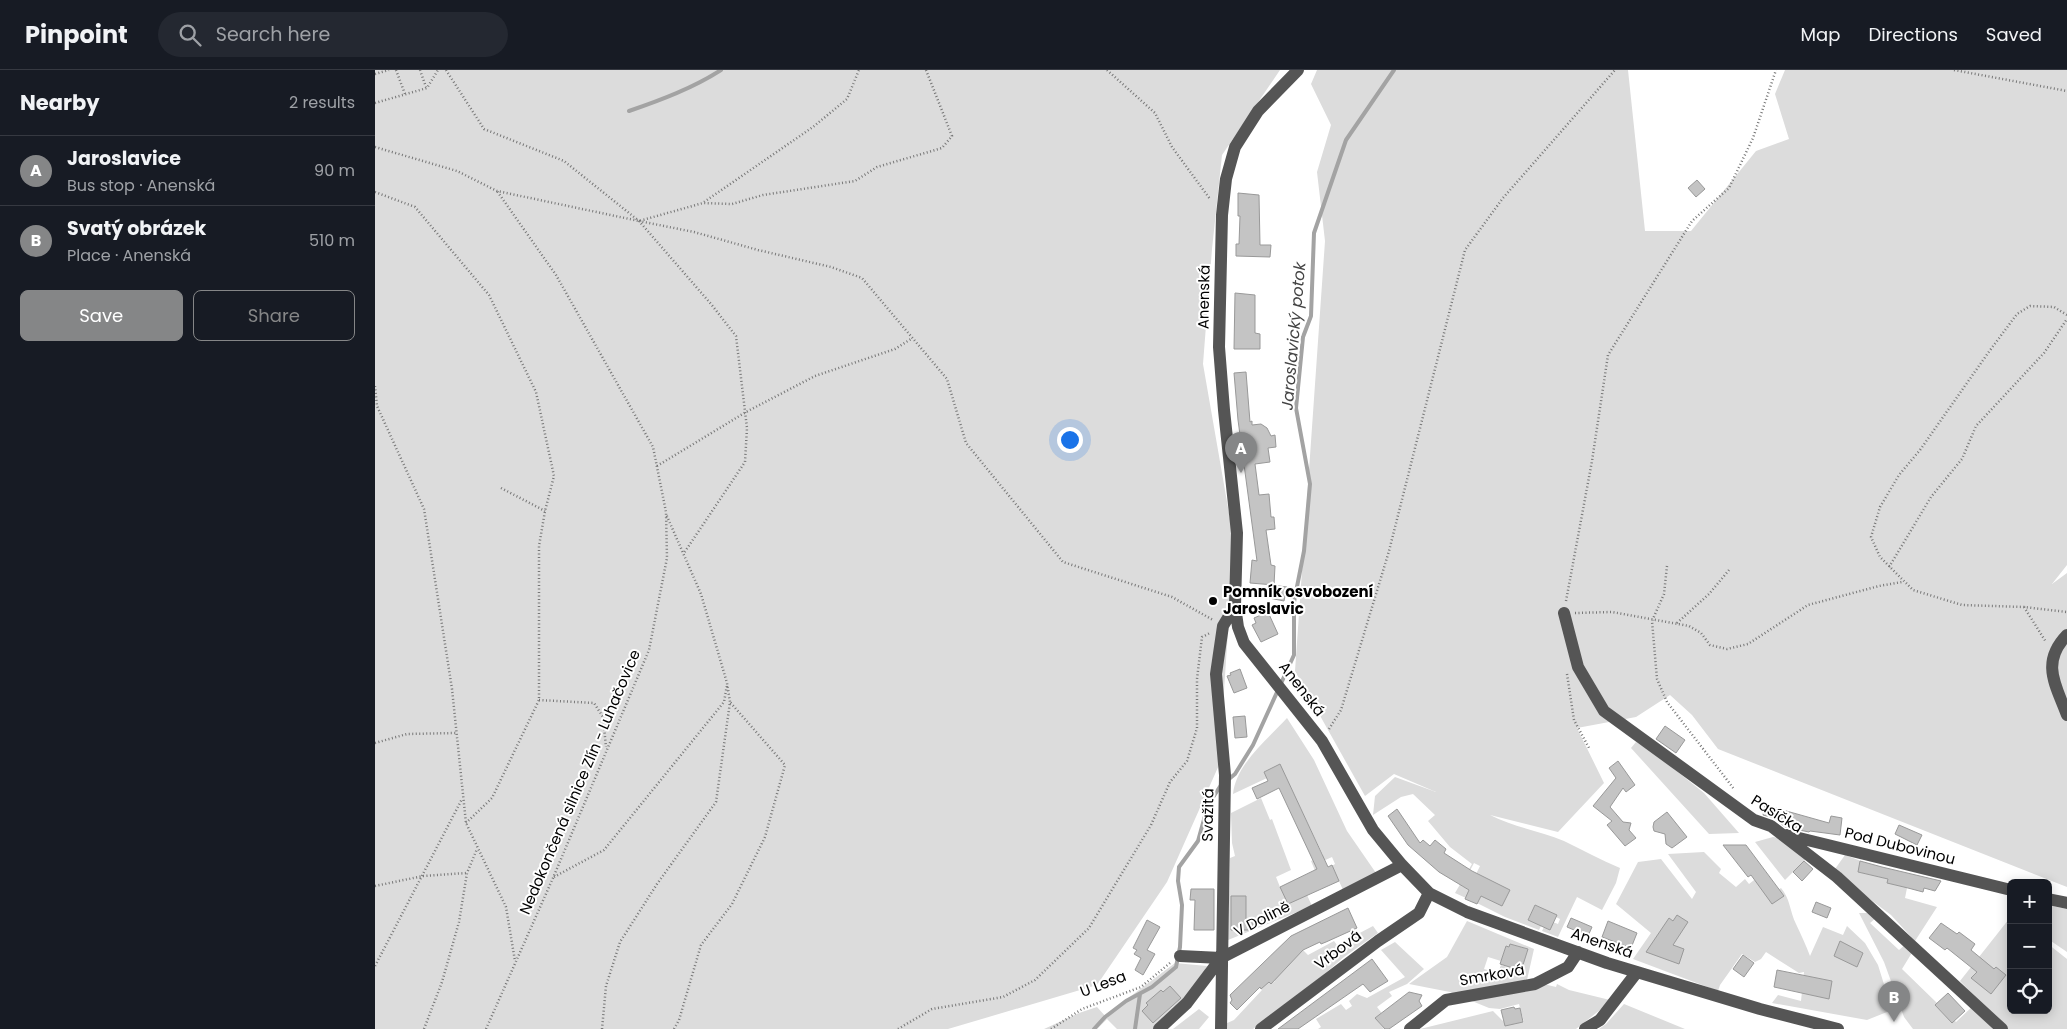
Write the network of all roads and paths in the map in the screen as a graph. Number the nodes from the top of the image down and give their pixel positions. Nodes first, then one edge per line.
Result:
1 (389, 70) edge
2 (396, 70) edge
3 (420, 70) edge
4 (438, 70) edge
5 (446, 70) edge
6 (859, 70) edge
7 (926, 70) edge
8 (1107, 70) edge
9 (1298, 70) edge
10 (1615, 70) edge
11 (1775, 70) edge
12 (1955, 70) edge
13 (375, 74) edge
14 (427, 88) junction
15 (2067, 91) edge
16 (405, 94) junction
17 (375, 103) edge
18 (375, 147) edge
19 (497, 191) junction
20 (375, 192) edge
21 (703, 203) junction
22 (1222, 215) junction
23 (639, 221) junction
24 (2067, 317) edge
25 (912, 338) junction
26 (375, 386) edge
27 (746, 412) junction
28 (657, 466) junction
29 (501, 488) dead end
30 (545, 511) junction
31 (665, 512) junction
32 (684, 553) junction
33 (1667, 566) dead end
34 (1889, 567) junction
35 (1729, 570) dead end
36 (1903, 582) junction
37 (1235, 606) junction
38 (2024, 607) junction
39 (2067, 612) edge
40 (1564, 613) junction
41 (1652, 620) junction
42 (1677, 623) junction
43 (1223, 626) junction
44 (2067, 636) edge
45 (2054, 654) junction
46 (727, 683) junction
47 (539, 700) junction
48 (731, 702) junction
49 (2067, 715) edge
50 (457, 733) junction
51 (1321, 742) junction
52 (375, 743) edge
53 (607, 749) junction
54 (1735, 791) dead end
55 (463, 797) junction
56 (465, 823) junction
57 (1781, 834) junction
58 (477, 848) junction
59 (1402, 866) junction
60 (467, 874) junction
61 (423, 876) junction
62 (553, 878) junction
63 (375, 886) edge
64 (2007, 889) edge
65 (1429, 893) junction
66 (2052, 900) edge
67 (2067, 904) edge
68 (1578, 952) junction
69 (1180, 956) joint
70 (1221, 958) junction
71 (515, 963) junction
72 (375, 966) edge
73 (1637, 972) junction
74 (424, 1029) edge
75 (486, 1029) edge
76 (602, 1029) edge
77 (673, 1029) edge
78 (898, 1029) edge
79 (1051, 1029) edge
80 (1159, 1029) edge
81 (1221, 1029) edge
82 (1261, 1029) edge
83 (1409, 1029) edge
84 (1585, 1029) edge
85 (1838, 1029) edge
86 (2002, 1029) edge

1 - 13 path
2 - 16 path
3 - 14 path
4 - 14 path
5 - 23 path
6 - 21 path
7 - 21 path
8 - 22 path
9 - 22 street, Anenská
10 - 51 path
11 - 40 path
12 - 15 path
14 - 16 path
16 - 17 path
18 - 19 path
19 - 23 path
19 - 28 path, Nedokončená silnice Zlín - Luhačovice
20 - 30 path
21 - 23 path
22 - 37 street, Anenská
23 - 25 path
23 - 27 path
24 - 34 path
24 - 34 path
25 - 27 path
25 - 43 path
26 - 50 path
27 - 28 path
27 - 32 path
28 - 31 path, Nedokončená silnice Zlín - Luhačovice
29 - 30 path
30 - 47 path
31 - 32 path
31 - 53 path, Nedokončená silnice Zlín - Luhačovice
32 - 46 path
33 - 41 path
34 - 36 path
35 - 42 path
36 - 38 path
36 - 42 path
37 - 43 street, Svažitá
37 - 51 street, Anenská
38 - 39 path
38 - 45 path
40 - 41 path
40 - 57 street, Pasíčka
41 - 42 path
41 - 54 path
43 - 70 street, Svažitá
43 - 78 path
44 - 45 street
45 - 49 street
46 - 48 path
46 - 62 path
47 - 53 path
47 - 56 path
48 - 76 path
48 - 77 path
50 - 52 path
50 - 55 path
51 - 59 street, Anenská
53 - 62 path, Nedokončená silnice Zlín - Luhačovice
55 - 56 path
55 - 61 path
56 - 58 path
57 - 64 street, Pod Dubovinou
57 - 86 street, Pasíčka
58 - 60 path
58 - 71 path
59 - 65 street, Anenská
59 - 70 street, V Dolině
60 - 61 path
60 - 74 path
61 - 63 path
61 - 72 path
62 - 71 path, Nedokončená silnice Zlín - Luhačovice
65 - 68 street, Anenská
65 - 82 street, Vrbová
66 - 67 street
68 - 73 street, Anenská
68 - 83 street, Smrková
69 - 70 street
69 - 79 path, U Lesa
70 - 80 street, V Dolině
70 - 81 street, Svažitá
71 - 75 path, Nedokončená silnice Zlín - Luhačovice
73 - 84 street
73 - 85 street, Anenská

